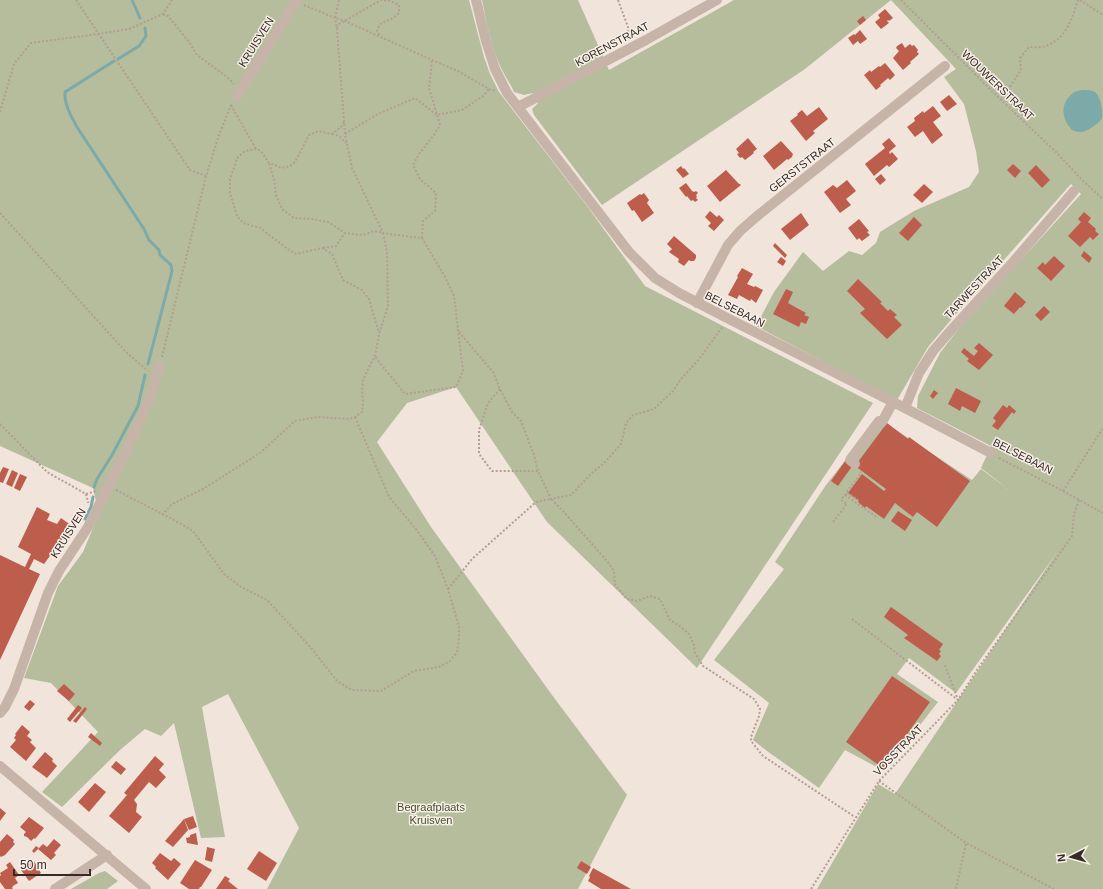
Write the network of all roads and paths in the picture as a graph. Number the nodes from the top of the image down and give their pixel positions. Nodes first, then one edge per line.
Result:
1 (76, 0) edge
2 (172, 0) edge
3 (339, 0) edge
4 (476, 0) edge
5 (618, 0) edge
6 (717, 0) edge
7 (901, 0) edge
8 (1079, 0) edge
9 (295, 1) edge
10 (163, 14) junction
11 (1103, 16) edge
12 (335, 18) junction
13 (345, 21) junction
14 (337, 29) junction
15 (98, 34) junction
16 (381, 37) junction
17 (626, 50) junction
18 (432, 60) junction
19 (946, 66) dead end
20 (490, 89) junction
21 (239, 93) joint
22 (507, 93) junction
23 (1001, 100) junction
24 (518, 107) junction
25 (0, 112) edge
26 (438, 115) junction
27 (344, 121) junction
28 (332, 134) junction
29 (345, 134) junction
30 (347, 144) junction
31 (256, 149) junction
32 (270, 163) junction
33 (206, 176) junction
34 (1074, 191) dead end
35 (1103, 199) edge
36 (0, 213) edge
37 (345, 233) junction
38 (383, 233) junction
39 (422, 238) junction
40 (322, 248) junction
41 (697, 303) junction
42 (729, 319) junction
43 (458, 331) junction
44 (379, 334) junction
45 (376, 357) junction
46 (159, 366) joint
47 (156, 378) junction
48 (500, 389) junction
49 (893, 402) junction
50 (905, 408) junction
51 (355, 416) junction
52 (0, 424) edge
53 (1103, 428) edge
54 (991, 453) joint
55 (856, 467) joint
56 (538, 471) junction
57 (109, 486) junction
58 (1063, 491) junction
59 (846, 494) junction
60 (551, 499) junction
61 (1079, 500) junction
62 (86, 508) dead end
63 (1103, 513) edge
64 (162, 515) junction
65 (878, 518) dead end
66 (833, 522) dead end
67 (448, 589) junction
68 (852, 619) dead end
69 (945, 665) dead end
70 (958, 700) junction
71 (0, 714) edge
72 (0, 766) edge
73 (879, 781) junction
74 (855, 818) junction
75 (966, 843) junction
76 (107, 855) junction
77 (55, 889) edge
78 (146, 889) edge
79 (811, 889) edge
80 (956, 889) edge
81 (1054, 889) edge

1 - 15 path
2 - 10 path
3 - 12 path
4 - 22 street, BELSEBAAN
5 - 17 path
6 - 17 street, KORENSTRAAT
7 - 23 path, WOUWERSTRAAT
8 - 11 path
8 - 23 path
9 - 12 path
9 - 21 street, KRUISVEN
10 - 15 path
10 - 21 path
12 - 13 path
12 - 14 path
13 - 14 path
13 - 16 path
13 - 16 path
14 - 27 path
15 - 25 path
15 - 33 path
16 - 18 path
17 - 24 street, KORENSTRAAT
18 - 20 path
18 - 26 path
19 - 41 street, GERSTSTRAAT
20 - 22 path
20 - 26 path
22 - 24 street, BELSEBAAN
23 - 35 path, WOUWERSTRAAT
24 - 41 street, BELSEBAAN
26 - 29 path
26 - 39 path
27 - 28 path
27 - 29 path
28 - 30 path
28 - 32 path
29 - 30 path
30 - 38 path
31 - 32 path
31 - 33 path
31 - 40 path
32 - 37 path
33 - 46 path
34 - 50 street, TARWESTRAAT
36 - 47 path
37 - 38 path
37 - 40 path
38 - 39 path
38 - 44 path
39 - 43 path
40 - 44 path
41 - 42 street, BELSEBAAN
42 - 49 street, BELSEBAAN
42 - 60 path
43 - 45 path
43 - 48 path
44 - 45 path
45 - 51 path
46 - 47 street, KRUISVEN
47 - 57 street, KRUISVEN
48 - 56 path
48 - 56 path
49 - 50 street, BELSEBAAN
49 - 55 street
50 - 54 street, BELSEBAAN
51 - 64 path
51 - 67 path
52 - 62 path
53 - 58 path
54 - 58 path, BELSEBAAN
55 - 59 path
56 - 60 path
57 - 64 path
57 - 71 street, KRUISVEN
58 - 61 path, BELSEBAAN
59 - 65 path
59 - 66 path
60 - 67 path
60 - 74 path
61 - 63 path, BELSEBAAN
61 - 70 path, VOSSTRAAT
64 - 67 path
68 - 70 path
69 - 70 path
70 - 73 path, VOSSTRAAT
72 - 76 street
73 - 74 path, VOSSTRAAT
73 - 75 path
74 - 79 path, VOSSTRAAT
75 - 80 path
75 - 81 path
76 - 77 street
76 - 78 street

